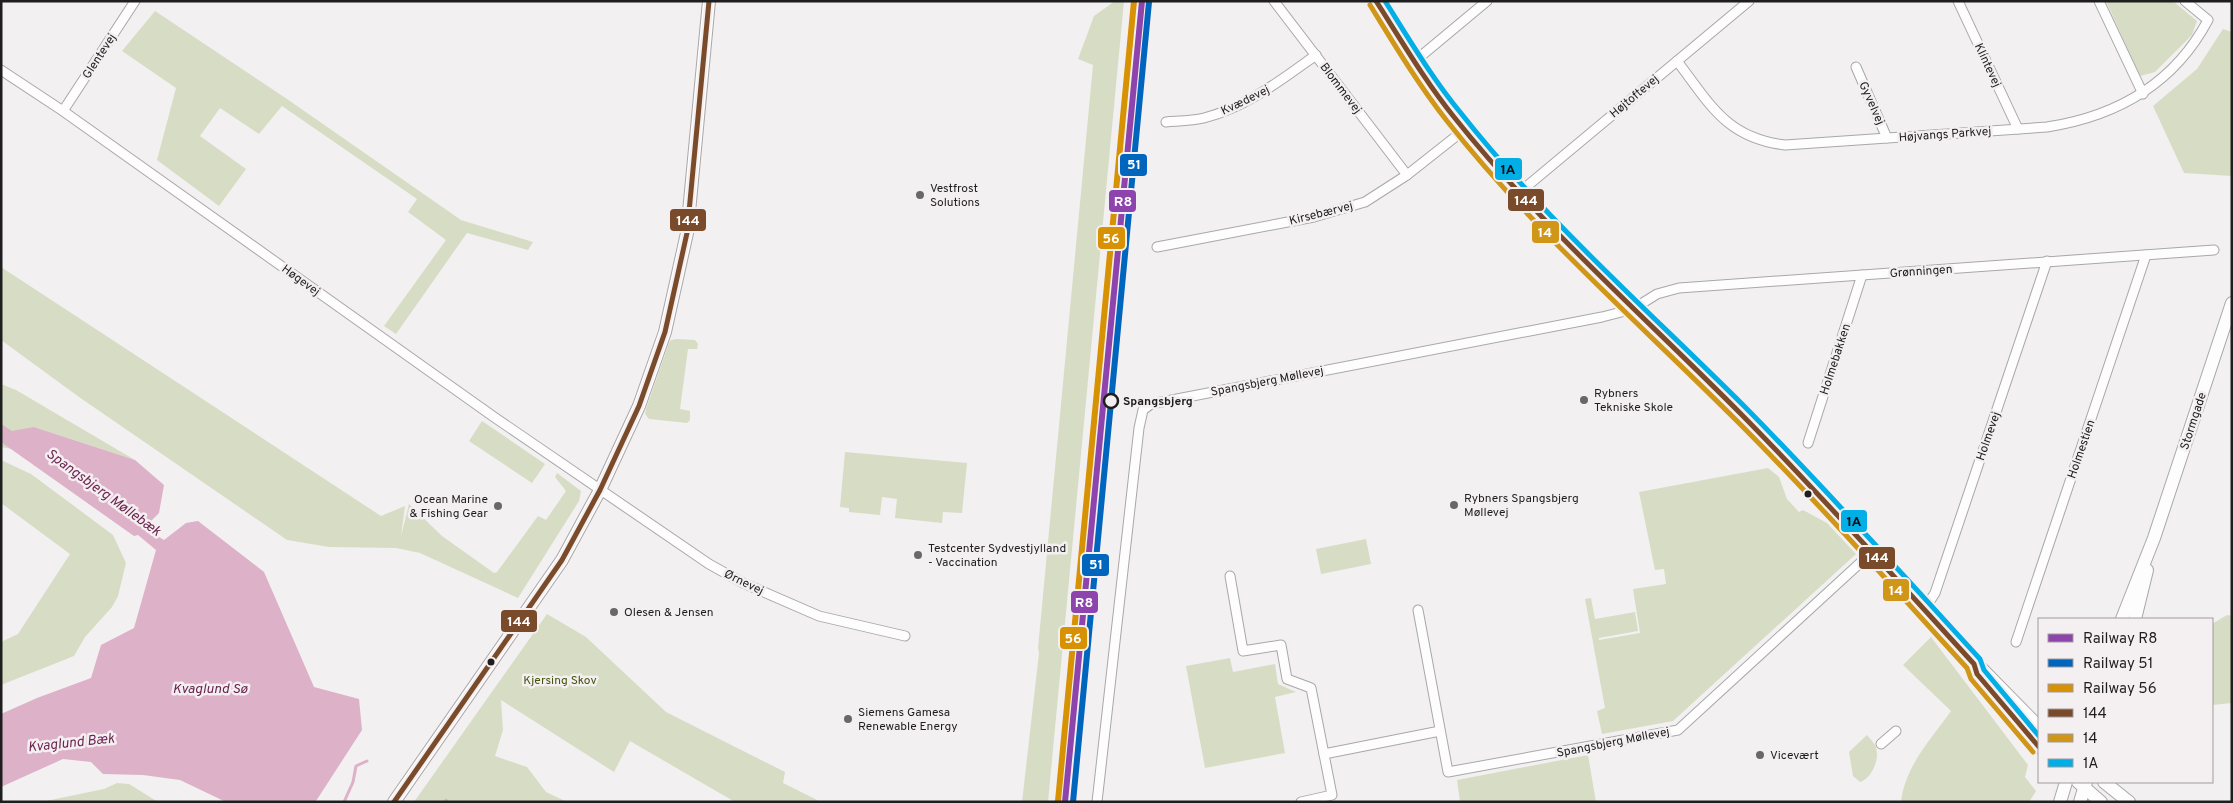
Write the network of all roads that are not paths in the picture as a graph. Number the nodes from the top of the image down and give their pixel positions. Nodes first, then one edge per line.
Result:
1 (135, 1) edge
2 (709, 1) edge
3 (1274, 1) edge
4 (1376, 1) edge
5 (1487, 1) edge
6 (1749, 1) edge
7 (1958, 1) edge
8 (2099, 1) edge
9 (2185, 1) edge
10 (1316, 55) junction
11 (1415, 61) junction
12 (1676, 61) junction
13 (1856, 68) dead end
14 (1, 70) edge
15 (2143, 94) junction
16 (63, 110) junction
17 (1166, 122) dead end
18 (2018, 129) junction
19 (1464, 130) junction
20 (1887, 138) junction
21 (1407, 175) junction
22 (1520, 192) junction
23 (1157, 247) dead end
24 (2214, 250) dead end
25 (2146, 255) junction
26 (2047, 261) junction
27 (1862, 275) junction
28 (2232, 303) edge
29 (1633, 309) junction
30 (1808, 443) dead end
31 (600, 490) junction
32 (2154, 538) junction
33 (1872, 552) junction
34 (1230, 576) dead end
35 (1418, 610) dead end
36 (1924, 610) junction
37 (2122, 618) edge
38 (2135, 618) edge
39 (905, 636) dead end
40 (2016, 642) dead end
41 (1974, 664) junction
42 (2038, 726) edge
43 (1440, 731) junction
44 (1896, 731) dead end
45 (1881, 744) dead end
46 (2038, 745) edge
47 (1324, 754) junction
48 (2066, 783) edge
49 (2081, 783) edge
50 (2105, 783) edge
51 (394, 802) edge
52 (1097, 802) edge
53 (1301, 802) edge
54 (2060, 802) edge
55 (2069, 802) edge
56 (2080, 802) edge
57 (2101, 802) edge
58 (2129, 802) edge

1 - 16 street, Glentevej
2 - 31 street
3 - 10 street, Blommevej
4 - 11 street
5 - 11 street
6 - 12 street, Højtoftevej
7 - 18 street, Klintevej
8 - 15 street
9 - 15 street, Højvangs Parkvej
10 - 17 street, Kvædevej
10 - 21 street, Blommevej
11 - 19 street
12 - 20 street, Højvangs Parkvej
12 - 22 street, Højtoftevej
13 - 20 street, Gyvelvej
14 - 16 street, Høgevej
15 - 18 street, Højvangs Parkvej
16 - 31 street, Høgevej
18 - 20 street, Højvangs Parkvej
19 - 21 street, Kirsebærvej
19 - 22 street
21 - 23 street, Kirsebærvej
22 - 29 street
24 - 25 street, Grønningen
25 - 26 street, Grønningen
25 - 40 street, Holmestien
26 - 27 street, Grønningen
26 - 36 street, Holmevej
27 - 29 street, Grønningen
27 - 30 street, Holmebakken
28 - 32 street, Stormgade
29 - 33 street
29 - 52 street, Spangsbjerg Møllevej
31 - 39 street, Ørnevej
31 - 51 street
32 - 37 street, Stormgade
32 - 38 street, Stormgade
33 - 36 street
33 - 43 street, Spangsbjerg Møllevej
34 - 47 street
35 - 43 street, Spangsbjerg Møllevej
36 - 41 street
41 - 42 street
41 - 46 street
43 - 47 street
44 - 45 street
47 - 53 street
48 - 54 street
49 - 55 street
49 - 56 street
49 - 57 street
50 - 58 street

